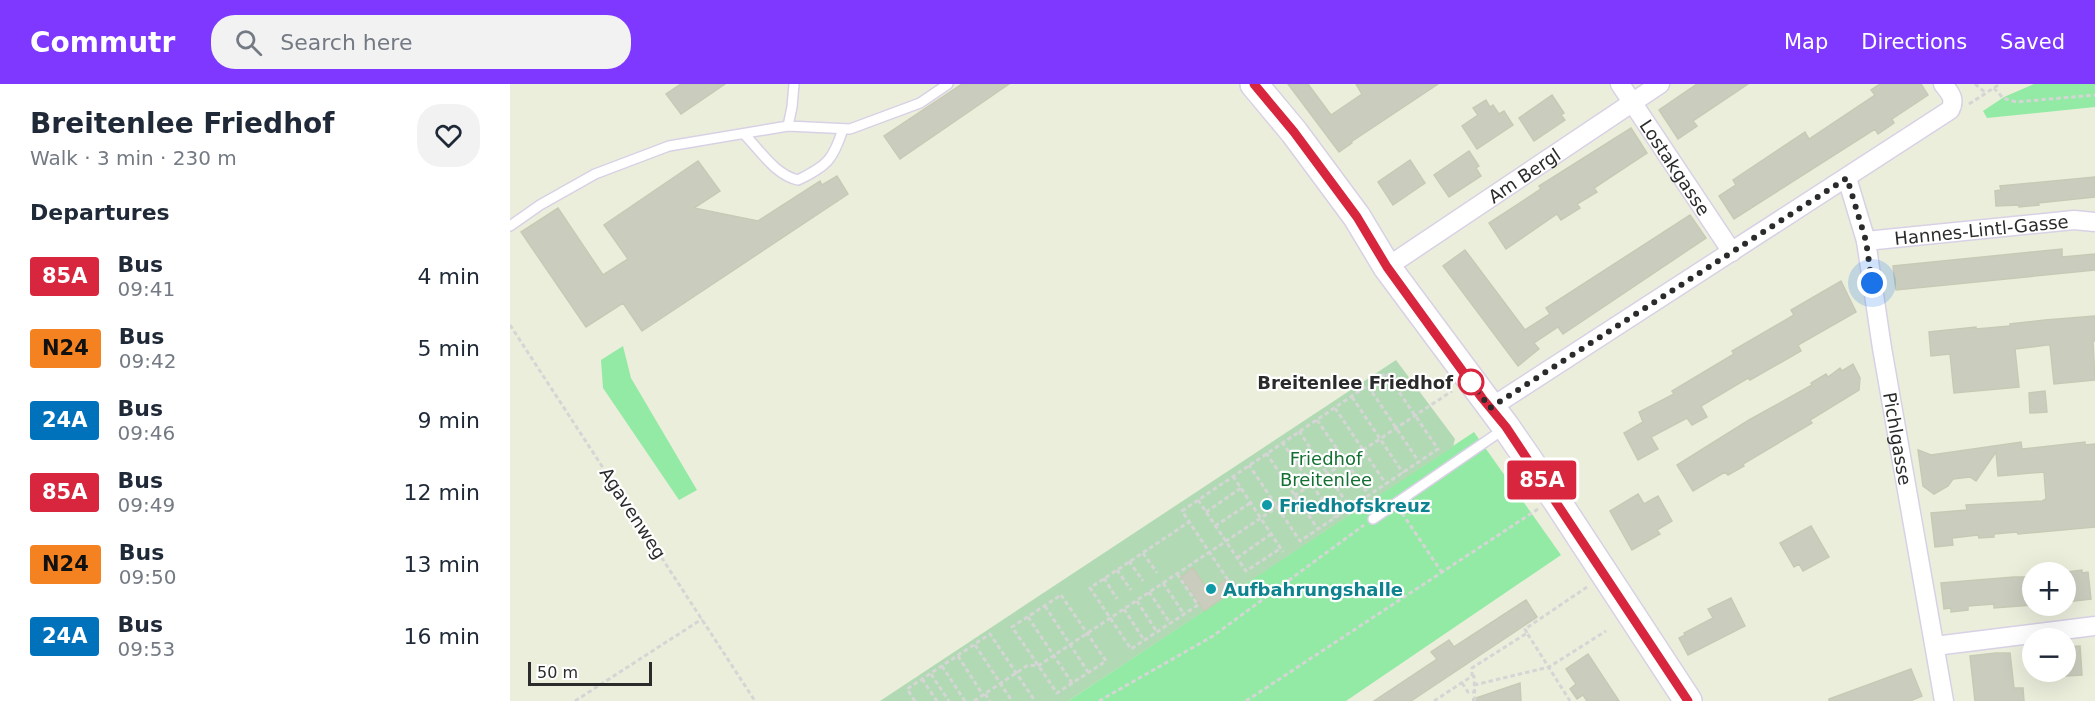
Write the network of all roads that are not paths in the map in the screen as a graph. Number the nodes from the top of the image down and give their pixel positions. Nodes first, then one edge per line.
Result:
1 (794, 84) edge
2 (948, 84) edge
3 (1254, 84) edge
4 (1620, 84) edge
5 (1660, 84) edge
6 (1943, 84) edge
7 (1632, 103) junction
8 (788, 126) junction
9 (843, 129) junction
10 (744, 134) junction
11 (1847, 178) junction
12 (2095, 222) edge
13 (510, 226) edge
14 (1866, 241) junction
15 (1732, 252) junction
16 (1387, 267) junction
17 (1498, 418) junction
18 (1372, 519) road end
19 (2095, 626) edge
20 (1935, 646) junction
21 (1688, 701) edge
22 (1944, 701) edge

1 - 8 lane
2 - 9 lane
3 - 16 main road
4 - 7 street, Lostakgasse
5 - 7 street, Am Bergl
6 - 11 street
7 - 15 street, Lostakgasse
7 - 16 street, Am Bergl
8 - 9 lane
8 - 10 lane
9 - 10 lane
10 - 13 lane
11 - 14 street, Pichlgasse
11 - 15 street
12 - 14 street, Hannes-Lintl-Gasse
14 - 20 street, Pichlgasse
15 - 17 street
16 - 17 main road
17 - 18 lane
17 - 21 main road
19 - 20 street
20 - 22 street, Pichlgasse

